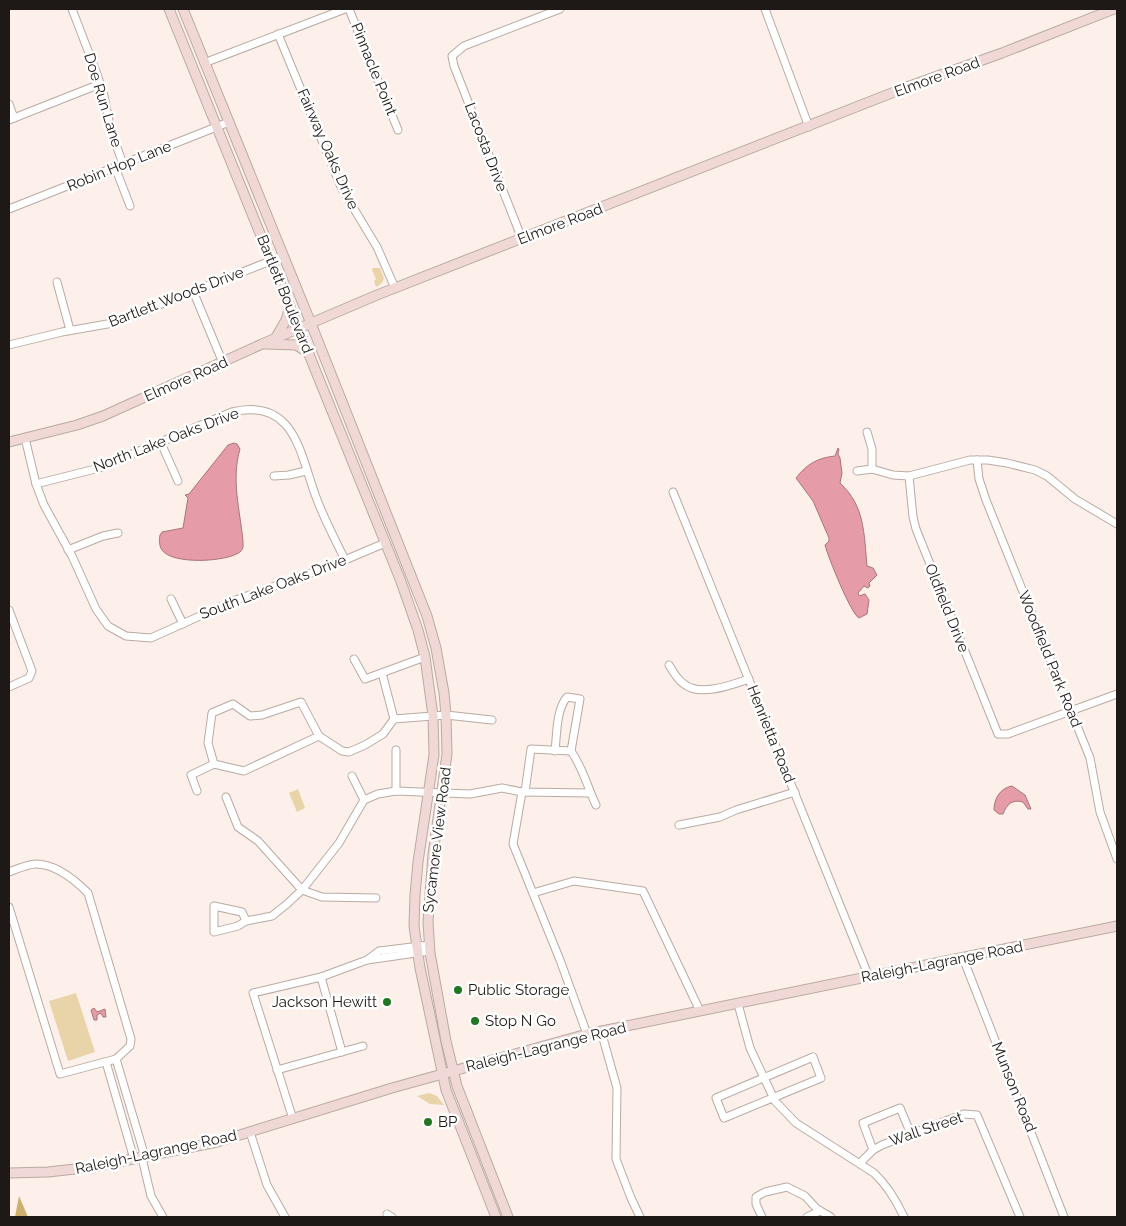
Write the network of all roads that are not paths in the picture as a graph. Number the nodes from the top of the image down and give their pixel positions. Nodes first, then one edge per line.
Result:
1 (72, 9) edge
2 (170, 9) edge
3 (183, 9) edge
4 (345, 9) edge
5 (350, 9) edge
6 (560, 9) edge
7 (765, 9) edge
8 (1114, 9) edge
9 (278, 34) junction
10 (204, 63) junction
11 (100, 84) junction
12 (9, 104) edge
13 (12, 119) edge
14 (228, 122) junction
15 (217, 127) junction
16 (809, 127) junction
17 (398, 130) dead end
18 (119, 166) junction
19 (130, 206) dead end
20 (9, 209) edge
21 (522, 238) junction
22 (283, 256) junction
23 (271, 260) junction
24 (57, 282) dead end
25 (395, 288) junction
26 (193, 291) junction
27 (290, 306) junction
28 (311, 324) junction
29 (299, 329) junction
30 (70, 330) junction
31 (275, 339) junction
32 (262, 344) junction
33 (9, 345) edge
34 (309, 353) junction
35 (223, 363) junction
36 (867, 432) dead end
37 (25, 438) junction
38 (9, 442) edge
39 (161, 443) junction
40 (360, 449) junction
41 (349, 453) junction
42 (977, 460) junction
43 (872, 469) junction
44 (306, 471) junction
45 (857, 471) dead end
46 (274, 476) dead end
47 (909, 476) junction
48 (178, 481) dead end
49 (36, 484) junction
50 (673, 492) dead end
51 (1117, 524) edge
52 (118, 533) dead end
53 (384, 543) junction
54 (68, 550) junction
55 (345, 560) junction
56 (411, 576) joint
57 (400, 579) joint
58 (171, 599) dead end
59 (9, 610) edge
60 (427, 616) junction
61 (415, 621) junction
62 (183, 624) junction
63 (426, 658) junction
64 (354, 659) dead end
65 (669, 665) dead end
66 (382, 672) junction
67 (749, 679) junction
68 (9, 687) edge
69 (1117, 694) edge
70 (1071, 711) junction
71 (440, 715) junction
72 (394, 719) junction
73 (492, 720) dead end
74 (319, 736) junction
75 (396, 750) dead end
76 (555, 751) junction
77 (571, 751) junction
78 (214, 764) junction
79 (352, 776) dead end
80 (197, 791) dead end
81 (396, 791) junction
82 (435, 792) junction
83 (523, 792) junction
84 (795, 792) junction
85 (590, 793) junction
86 (226, 797) dead end
87 (364, 800) junction
88 (596, 805) dead end
89 (678, 825) dead end
90 (1117, 859) edge
91 (9, 872) edge
92 (302, 890) junction
93 (533, 893) junction
94 (376, 898) dead end
95 (9, 907) edge
96 (246, 920) junction
97 (1117, 926) edge
98 (430, 948) junction
99 (417, 949) junction
100 (963, 958) junction
101 (321, 977) junction
102 (869, 977) junction
103 (434, 980) junction
104 (423, 983) junction
105 (738, 1004) junction
106 (700, 1011) junction
107 (442, 1022) junction
108 (432, 1024) junction
109 (601, 1031) junction
110 (587, 1034) junction
111 (363, 1046) dead end
112 (342, 1052) junction
113 (116, 1059) junction
114 (106, 1062) junction
115 (277, 1070) junction
116 (454, 1071) junction
117 (442, 1074) junction
118 (765, 1077) junction
119 (774, 1098) junction
120 (130, 1106) junction
121 (120, 1109) junction
122 (293, 1119) junction
123 (250, 1132) junction
124 (910, 1134) junction
125 (873, 1150) junction
126 (140, 1158) junction
127 (860, 1163) junction
128 (9, 1173) edge
129 (820, 1211) junction
130 (164, 1217) edge
131 (285, 1217) edge
132 (496, 1217) edge
133 (508, 1217) edge
134 (640, 1217) edge
135 (762, 1217) edge
136 (807, 1217) edge
137 (831, 1217) edge
138 (904, 1217) edge
139 (1020, 1217) edge
140 (1064, 1217) edge

1 - 11 street, Doe Run Lane
2 - 15 main road, Bartlett Boulevard
3 - 10 main road, Bartlett Boulevard
4 - 9 street
5 - 17 street, Pinnacle Point
6 - 21 street, Lacosta Drive
7 - 16 street
8 - 16 main road, Elmore Road
9 - 10 street
9 - 25 street, Fairway Oaks Drive
10 - 14 main road, Bartlett Boulevard
11 - 13 street
11 - 18 street, Doe Run Lane
12 - 13 street
14 - 15 street, Robin Hop Lane
14 - 22 main road, Bartlett Boulevard
15 - 18 street, Robin Hop Lane
15 - 23 main road, Bartlett Boulevard
16 - 21 main road, Elmore Road
18 - 19 street, Doe Run Lane
18 - 20 street, Robin Hop Lane
21 - 25 main road, Elmore Road
22 - 23 street, Bartlett Woods Drive
22 - 28 main road, Bartlett Boulevard
23 - 26 street, Bartlett Woods Drive
23 - 27 main road, Bartlett Boulevard
24 - 30 street
25 - 28 main road, Elmore Road
26 - 30 street, Bartlett Woods Drive
26 - 35 street
27 - 29 main road, Bartlett Boulevard
27 - 31 main road
28 - 29 main road, Elmore Road
28 - 40 main road, Bartlett Boulevard
29 - 31 main road, Elmore Road
29 - 34 main road, Bartlett Boulevard
30 - 33 street, Bartlett Woods Drive
31 - 32 main road, Elmore Road
32 - 34 main road
32 - 35 main road, Elmore Road
34 - 41 main road, Bartlett Boulevard
35 - 37 main road, Elmore Road
36 - 43 street
37 - 38 main road, Elmore Road
37 - 49 street
39 - 44 street, North Lake Oaks Drive
39 - 48 street
39 - 49 street, North Lake Oaks Drive
40 - 41 main road
40 - 56 main road, Bartlett Boulevard
41 - 53 main road, Bartlett Boulevard
42 - 47 street
42 - 51 street
42 - 70 street, Woodfield Park Road
43 - 45 street
43 - 47 street
44 - 46 street
44 - 55 street
47 - 70 street, Oldfield Drive
49 - 54 street
50 - 67 street, Henrietta Road
52 - 54 street
53 - 55 street, South Lake Oaks Drive
53 - 57 main road, Bartlett Boulevard
54 - 62 street, South Lake Oaks Drive
55 - 62 street, South Lake Oaks Drive
56 - 60 main road, Sycamore View Road
57 - 61 main road, Sycamore View Road
58 - 62 street
59 - 68 street
60 - 61 main road
60 - 71 main road, Sycamore View Road
61 - 63 main road, Sycamore View Road
63 - 66 street
63 - 71 main road, Sycamore View Road
64 - 66 street
65 - 67 street
66 - 72 street
67 - 84 street, Henrietta Road
69 - 70 street
70 - 90 street, Woodfield Park Road
71 - 72 street
71 - 73 street
71 - 82 main road, Sycamore View Road
71 - 82 main road, Sycamore View Road
72 - 74 street
74 - 78 street
74 - 78 street
75 - 81 street
76 - 77 street
76 - 77 street
76 - 83 street
77 - 85 street
78 - 80 street
79 - 87 street
81 - 82 street
81 - 87 street
82 - 83 street
82 - 98 main road, Sycamore View Road
82 - 99 main road, Sycamore View Road
83 - 85 street
83 - 93 street
84 - 89 street
84 - 102 street, Henrietta Road
85 - 88 street
86 - 92 street
87 - 92 street
91 - 113 street
92 - 94 street
92 - 96 street
93 - 106 street
93 - 110 street
95 - 114 street
96 - 96 street
97 - 100 main road, Raleigh-Lagrange Road
98 - 99 street
98 - 103 main road, Sycamore View Road
99 - 101 street
99 - 104 main road, Sycamore View Road
100 - 102 main road, Raleigh-Lagrange Road
100 - 140 street, Munson Road
101 - 112 street
101 - 115 street
102 - 105 main road, Raleigh-Lagrange Road
103 - 104 main road
103 - 107 main road, Sycamore View Road
104 - 108 main road, Sycamore View Road
105 - 106 main road, Raleigh-Lagrange Road
105 - 118 street
106 - 109 main road, Raleigh-Lagrange Road
107 - 108 main road
107 - 116 main road, Sycamore View Road
108 - 117 main road, Sycamore View Road
109 - 110 main road, Raleigh-Lagrange Road
109 - 134 street
110 - 116 main road, Raleigh-Lagrange Road
111 - 112 street
112 - 115 street
113 - 114 street
113 - 120 street
114 - 121 street
115 - 122 street
116 - 117 main road, Raleigh-Lagrange Road
116 - 133 main road, Sycamore View Road
117 - 122 main road, Raleigh-Lagrange Road
117 - 132 main road, Sycamore View Road
118 - 119 street
118 - 119 street
118 - 119 street
119 - 127 street
120 - 121 street
120 - 126 street
121 - 126 street
122 - 123 main road, Raleigh-Lagrange Road
123 - 126 main road, Raleigh-Lagrange Road
123 - 131 street
124 - 125 street, Wall Street
124 - 125 street
124 - 139 street, Wall Street
125 - 127 street, Wall Street
126 - 128 main road, Raleigh-Lagrange Road
126 - 130 street
127 - 138 street
129 - 135 street
129 - 136 street
129 - 137 street

